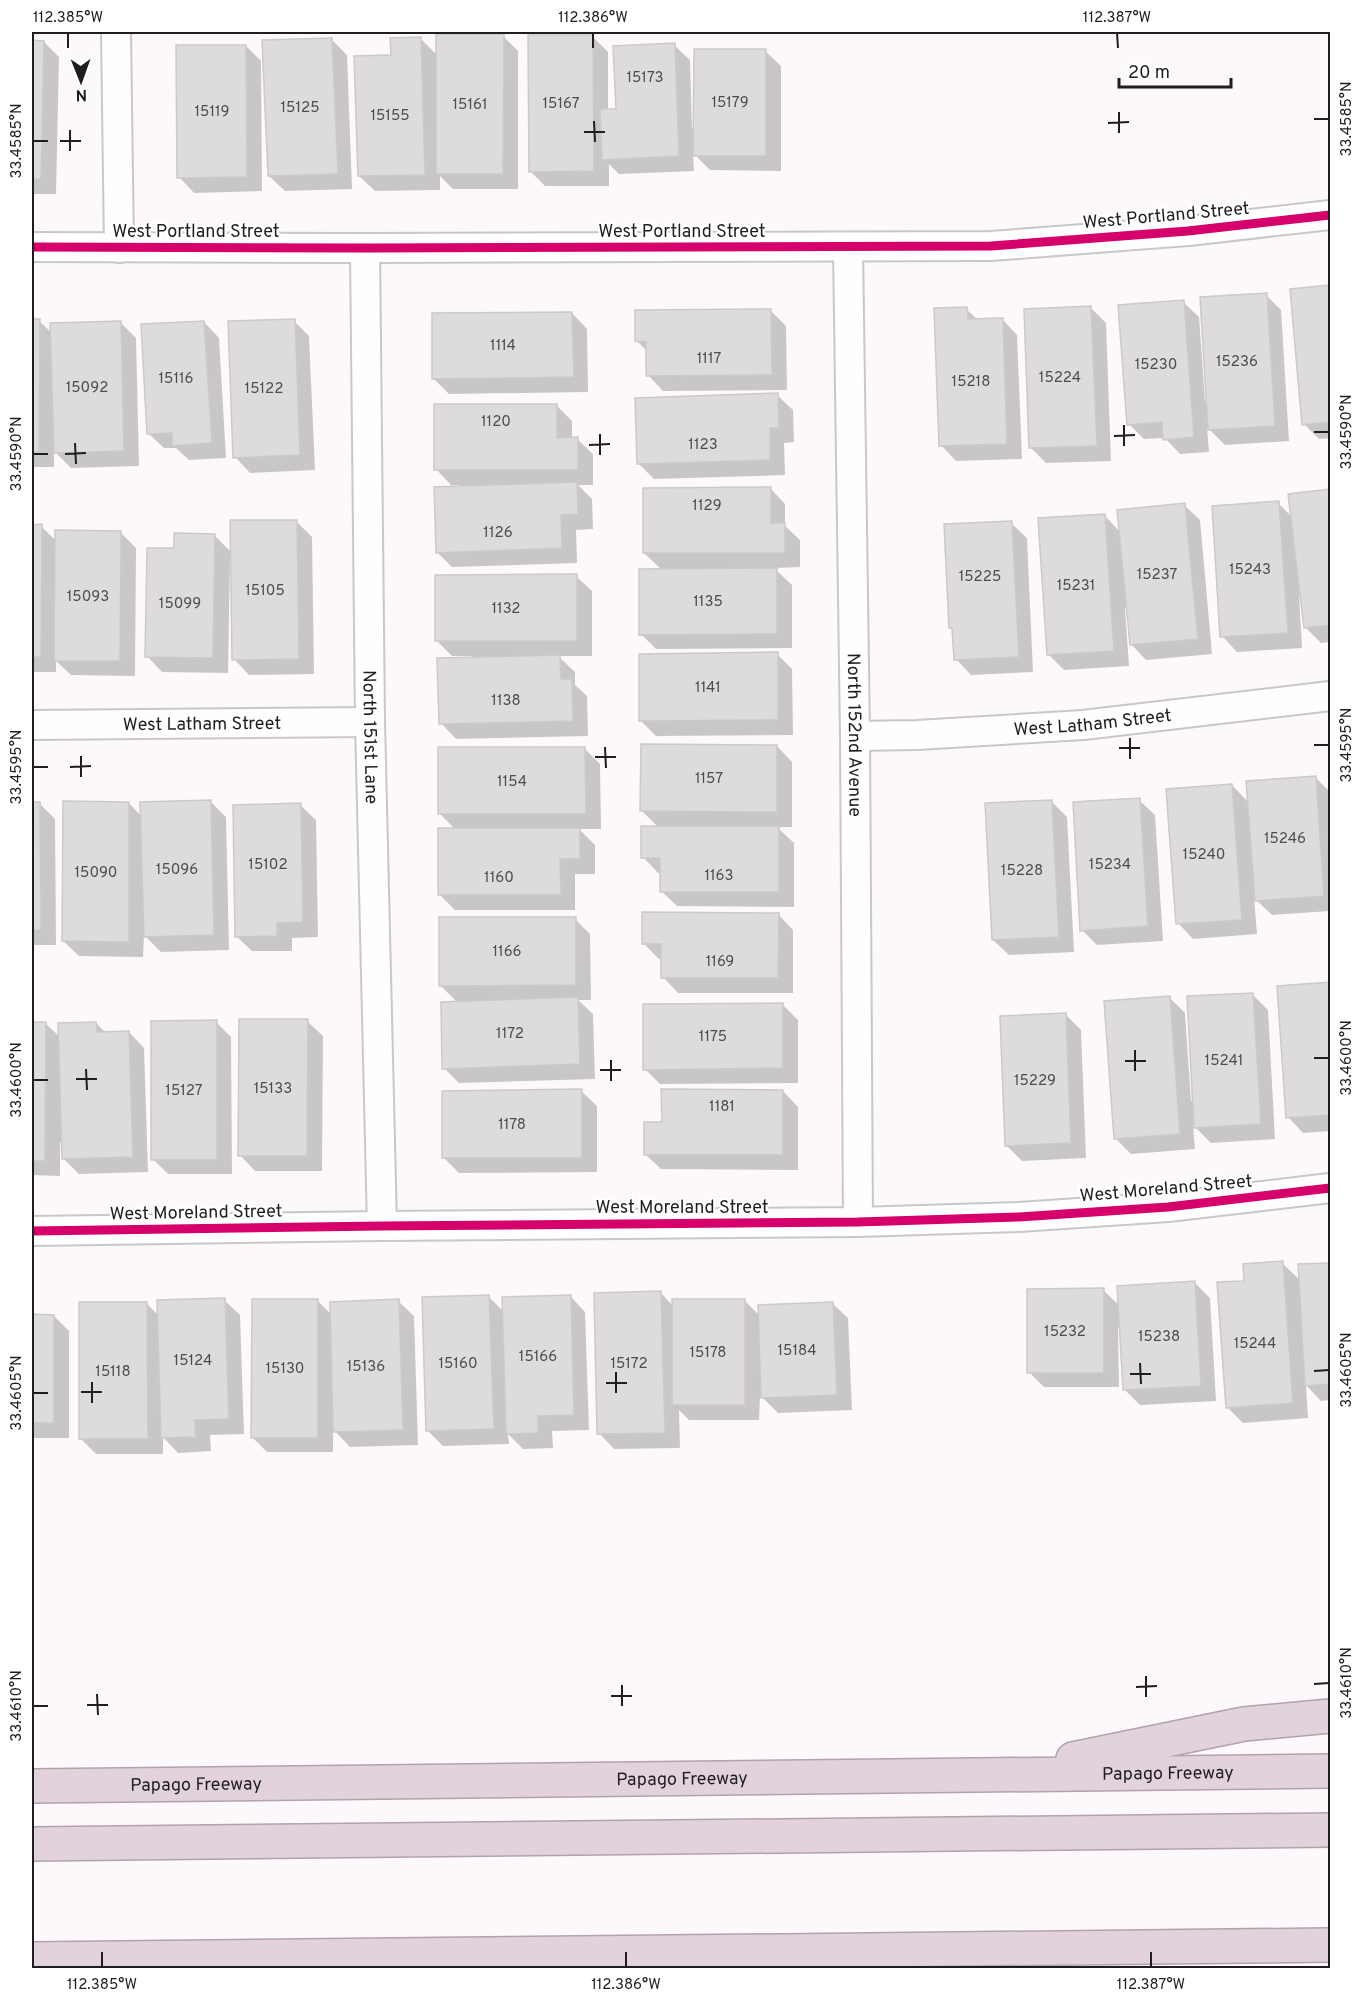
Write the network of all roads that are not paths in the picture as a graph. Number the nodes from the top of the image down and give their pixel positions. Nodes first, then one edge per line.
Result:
1 (116, 32) edge
2 (1330, 215) edge
3 (32, 247) edge
4 (848, 247) junction
5 (119, 248) junction
6 (365, 248) junction
7 (1330, 696) edge
8 (370, 722) junction
9 (32, 725) edge
10 (855, 736) junction
11 (1330, 1188) edge
12 (858, 1222) junction
13 (382, 1226) junction
14 (32, 1231) edge
15 (1330, 1716) edge
16 (1330, 1771) edge
17 (1001, 1774) junction
18 (32, 1786) edge
19 (1330, 1830) edge
20 (32, 1844) edge
21 (1330, 1945) edge
22 (32, 1959) edge

1 - 5 street
2 - 4 street, West Portland Street
3 - 5 street, West Portland Street
4 - 6 street, West Portland Street
4 - 10 street, North 152nd Avenue
5 - 6 street, West Portland Street
6 - 8 street, North 151st Lane
7 - 10 street, West Latham Street
8 - 9 street, West Latham Street
8 - 13 street, North 151st Lane
10 - 12 street, North 152nd Avenue
11 - 12 street, West Moreland Street
12 - 13 street, West Moreland Street
13 - 14 street, West Moreland Street
15 - 17 highway
16 - 17 highway, Papago Freeway
17 - 18 highway, Papago Freeway
19 - 20 highway
21 - 22 highway

